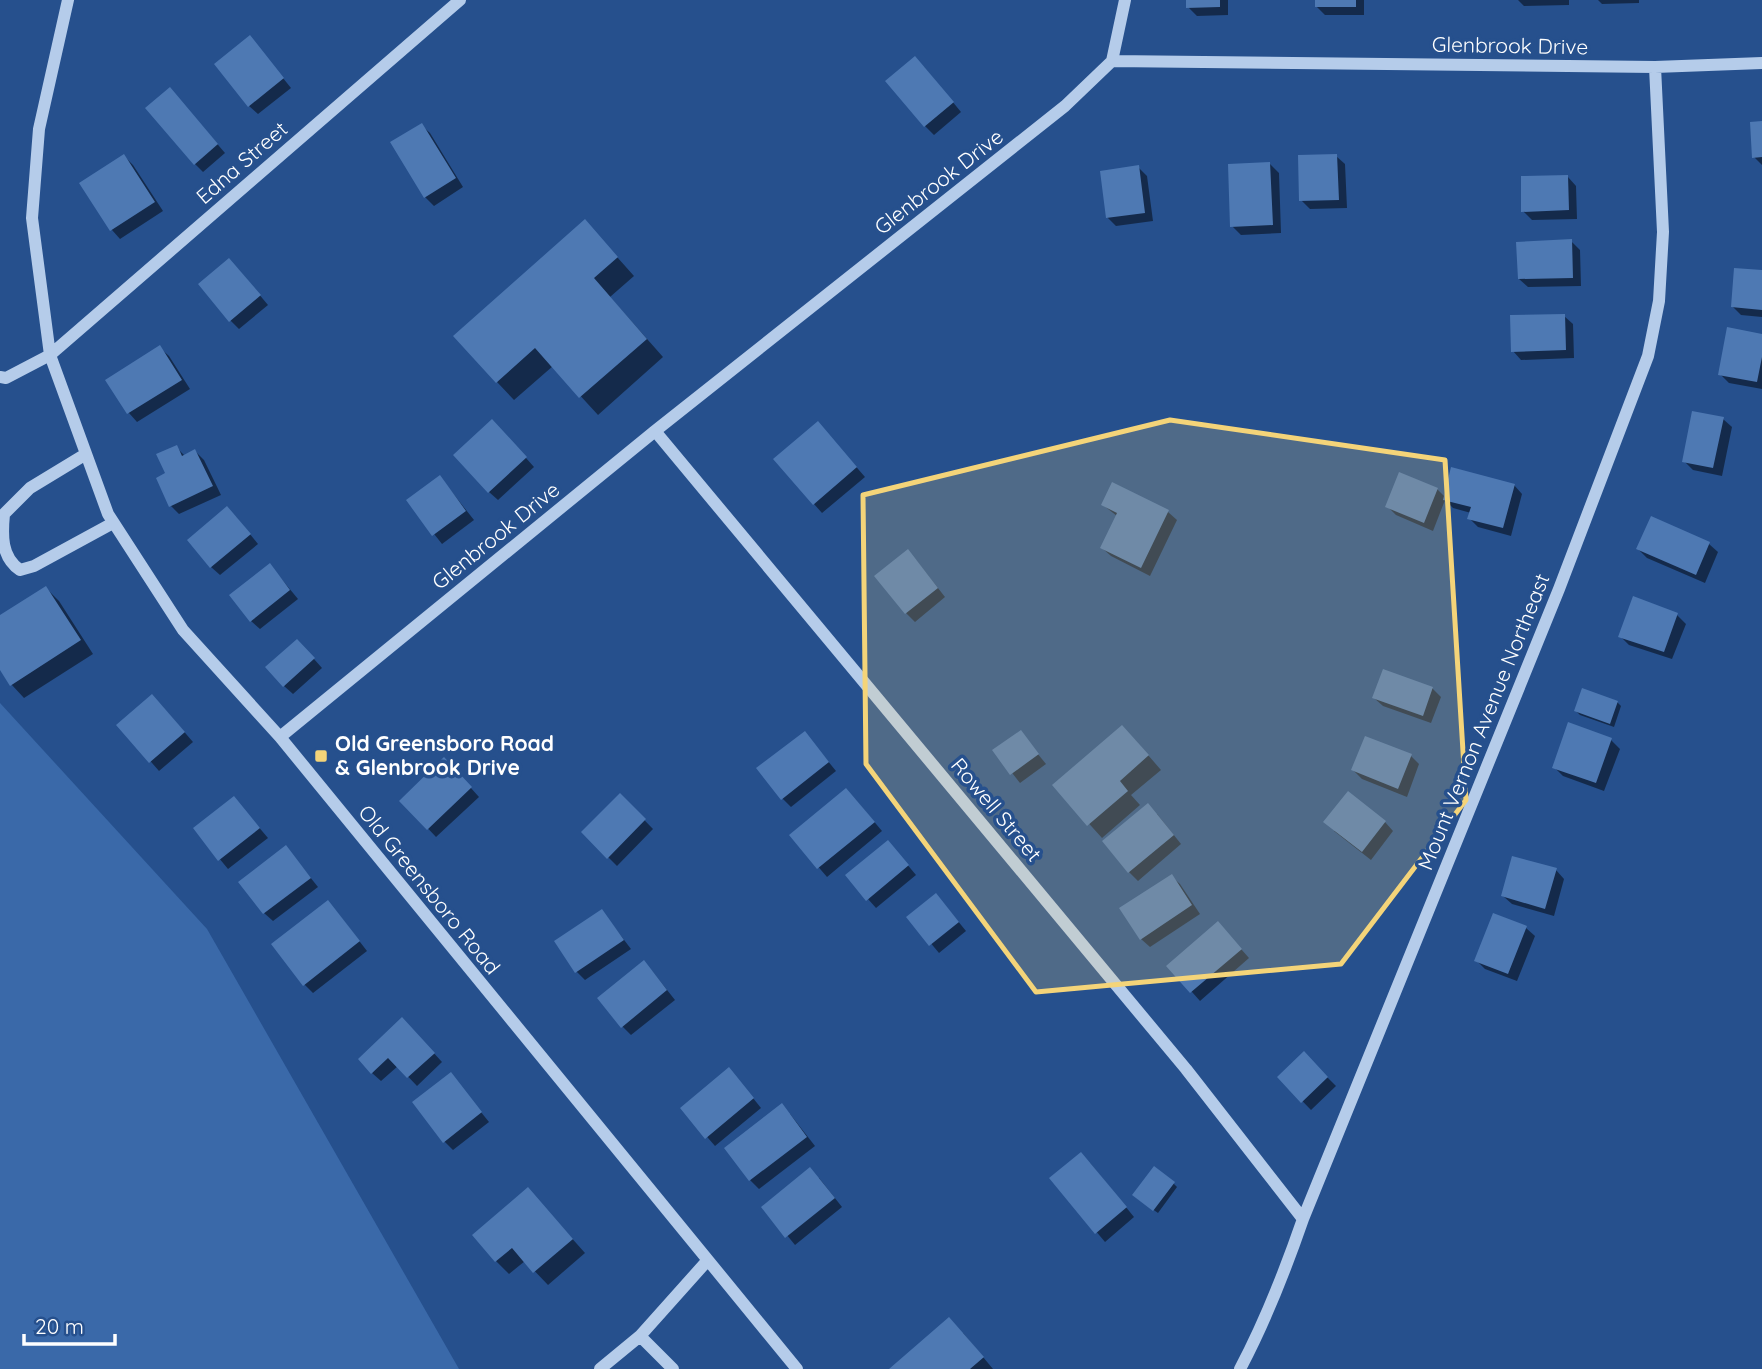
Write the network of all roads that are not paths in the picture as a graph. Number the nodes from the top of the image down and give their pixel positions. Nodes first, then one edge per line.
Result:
1 (68, 0) edge
2 (460, 0) edge
3 (1125, 0) edge
4 (1112, 61) junction
5 (1762, 63) edge
6 (1655, 67) junction
7 (50, 355) junction
8 (0, 377) edge
9 (655, 431) junction
10 (86, 454) junction
11 (113, 523) junction
12 (280, 737) junction
13 (1303, 1219) junction
14 (707, 1261) junction
15 (640, 1336) junction
16 (600, 1369) edge
17 (673, 1369) edge
18 (797, 1369) edge
19 (1240, 1369) edge

1 - 7 street, Old Greensboro Road
2 - 7 street, Edna Street
3 - 4 street
4 - 6 street, Glenbrook Drive
4 - 9 street, Glenbrook Drive
5 - 6 street, Glenbrook Drive
6 - 13 street, Mount Vernon Avenue Northeast
7 - 8 street, Edna Street
7 - 10 street, Old Greensboro Road
9 - 12 street, Glenbrook Drive
9 - 13 street, Rowell Street
10 - 11 street, Old Greensboro Road
10 - 11 street
11 - 12 street, Old Greensboro Road
12 - 14 street, Old Greensboro Road
13 - 19 street, Mount Vernon Avenue Northeast
14 - 15 street
14 - 18 street, Old Greensboro Road
15 - 16 street
15 - 17 street

